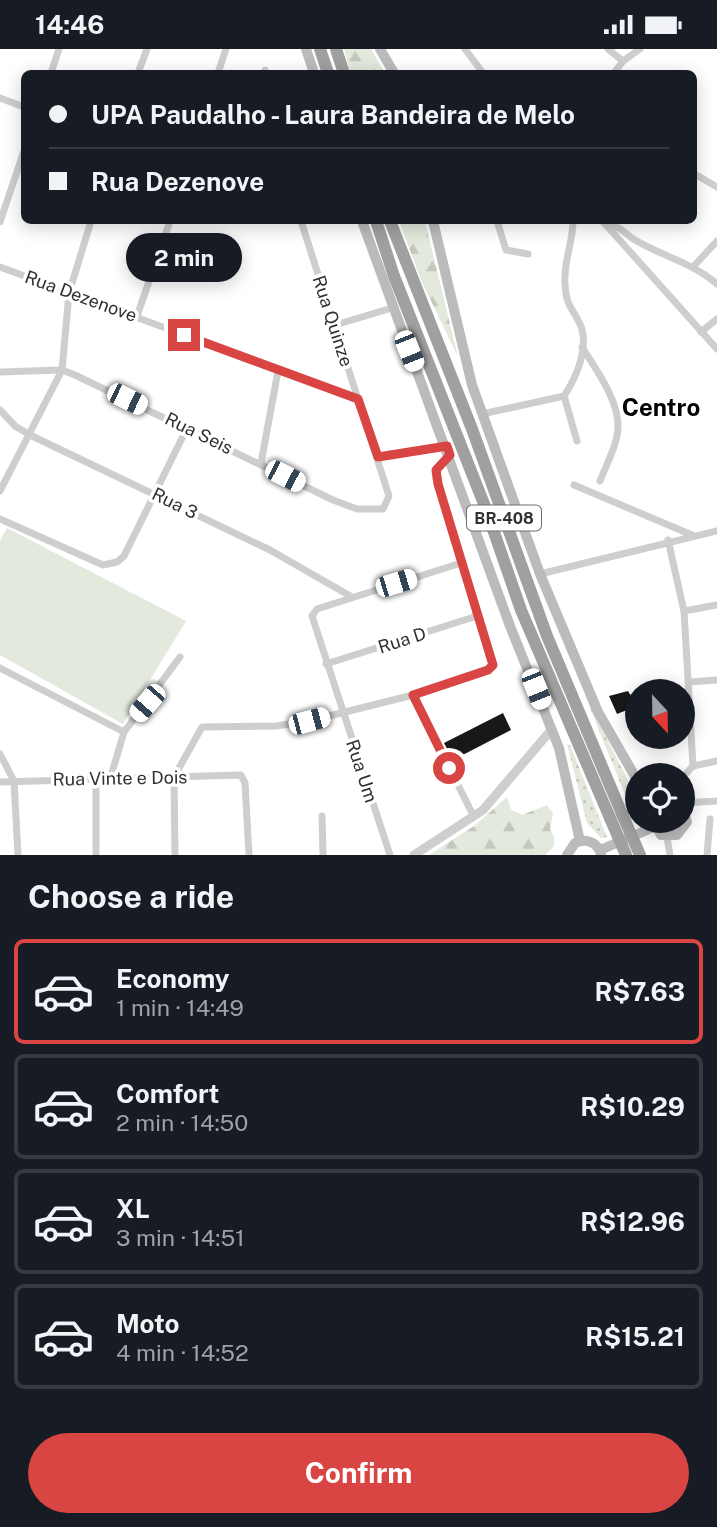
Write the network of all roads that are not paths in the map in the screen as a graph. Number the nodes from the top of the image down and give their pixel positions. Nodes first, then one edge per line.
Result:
1 (59, 49) edge
2 (147, 49) edge
3 (226, 49) edge
4 (306, 49) edge
5 (320, 49) edge
6 (336, 49) edge
7 (380, 49) edge
8 (465, 49) edge
9 (608, 49) edge
10 (640, 49) edge
11 (623, 61) junction
12 (52, 70) edge
13 (139, 70) edge
14 (219, 70) edge
15 (313, 70) edge
16 (327, 70) edge
17 (343, 70) edge
18 (392, 70) edge
19 (481, 70) edge
20 (616, 70) edge
21 (0, 98) edge
22 (21, 106) edge
23 (21, 160) edge
24 (697, 175) edge
25 (717, 187) edge
26 (0, 222) edge
27 (90, 224) edge
28 (169, 224) edge
29 (302, 224) edge
30 (363, 224) edge
31 (377, 224) edge
32 (391, 224) edge
33 (434, 224) edge
34 (498, 224) edge
35 (573, 224) edge
36 (606, 224) edge
37 (610, 224) edge
38 (717, 241) edge
39 (528, 254) dead end
40 (0, 267) edge
41 (693, 267) junction
42 (717, 284) edge
43 (69, 293) junction
44 (392, 308) junction
45 (137, 316) junction
46 (717, 319) edge
47 (335, 325) junction
48 (702, 332) junction
49 (582, 347) junction
50 (717, 348) edge
51 (62, 370) junction
52 (278, 371) junction
53 (0, 372) edge
54 (564, 396) junction
55 (358, 399) junction
56 (0, 410) edge
57 (482, 414) junction
58 (187, 428) junction
59 (30, 435) junction
60 (577, 441) dead end
61 (448, 451) junction
62 (378, 457) junction
63 (261, 463) junction
64 (600, 481) dead end
65 (574, 485) dead end
66 (0, 491) edge
67 (157, 494) junction
68 (389, 501) joint
69 (0, 519) edge
70 (717, 531) edge
71 (692, 535) junction
72 (668, 540) junction
73 (461, 563) junction
74 (540, 574) junction
75 (352, 597) junction
76 (717, 605) edge
77 (684, 611) junction
78 (477, 616) junction
79 (180, 657) dead end
80 (326, 664) junction
81 (0, 668) edge
82 (689, 679) edge
83 (717, 680) edge
84 (695, 682) edge
85 (413, 695) junction
86 (343, 712) junction
87 (552, 729) junction
88 (124, 732) junction
89 (0, 754) edge
90 (717, 761) edge
91 (627, 763) edge
92 (695, 766) edge
93 (111, 776) junction
94 (174, 777) junction
95 (96, 778) junction
96 (14, 781) junction
97 (0, 782) edge
98 (717, 801) edge
99 (695, 802) edge
100 (322, 816) dead end
101 (616, 816) junction
102 (474, 817) junction
103 (710, 819) dead end
104 (637, 833) edge
105 (663, 833) edge
106 (679, 833) edge
107 (667, 837) junction
108 (580, 841) junction
109 (601, 853) edge
110 (18, 855) edge
111 (96, 855) edge
112 (175, 855) edge
113 (249, 855) edge
114 (323, 855) edge
115 (390, 855) edge
116 (414, 855) edge
117 (567, 855) edge
118 (626, 855) edge
119 (640, 855) edge
120 (670, 855) edge
121 (707, 855) edge

1 - 12 street
2 - 13 street
3 - 14 street
4 - 15 main road
5 - 16 highway
6 - 17 highway
7 - 18 main road
8 - 19 street
9 - 11 street
10 - 11 street
11 - 20 street
21 - 22 street
23 - 26 street
24 - 25 street
27 - 43 street
28 - 45 street
29 - 47 street, Rua Quinze
30 - 44 main road
31 - 101 highway, BR-408
32 - 101 highway, BR-408
33 - 57 main road
34 - 39 street
35 - 49 street
36 - 48 street
37 - 41 street
38 - 41 street
40 - 43 street, Rua Dezenove
41 - 42 street
43 - 45 street, Rua Dezenove
43 - 51 street
44 - 47 street
44 - 61 main road
45 - 52 street, Rua Dezenove
46 - 48 street
47 - 55 street, Rua Quinze
48 - 50 street
49 - 54 street
49 - 64 street
51 - 53 street, Rua Seis
51 - 58 street, Rua Seis
51 - 59 street
52 - 55 street, Rua Dezenove
52 - 63 street
54 - 57 street
54 - 60 street
55 - 62 street, Rua Quinze
56 - 59 street, Rua 3
57 - 74 main road
58 - 63 street, Rua Seis
58 - 67 street
59 - 66 street
59 - 67 street, Rua 3
61 - 62 street
61 - 73 street
61 - 87 main road
62 - 68 street, Rua Quinze
63 - 68 street, Rua Seis
65 - 71 street
67 - 69 street
67 - 75 street, Rua 3
70 - 71 street
71 - 72 street
72 - 74 street
72 - 77 street
73 - 75 street
73 - 78 street
74 - 91 main road
75 - 80 street, Rua Um
76 - 77 street
77 - 82 street
78 - 80 street, Rua D
78 - 85 street
79 - 88 street
80 - 86 street, Rua Um
81 - 88 street
83 - 84 street
85 - 86 street
85 - 102 street
86 - 94 street
86 - 115 street, Rua Um
87 - 102 street
87 - 108 main road
88 - 93 street
89 - 96 street
90 - 92 street
93 - 94 street, Rua Vinte e Dois
93 - 95 street, Rua Vinte e Dois
94 - 112 street
94 - 113 street, Rua Vinte e Dois
95 - 96 street, Rua Vinte e Dois
95 - 111 street
96 - 97 street, Rua Vinte e Dois
96 - 110 street
98 - 99 street
100 - 114 street
101 - 118 highway, BR-408, bridge
101 - 119 highway, BR-408, bridge
102 - 116 street
103 - 121 street
104 - 109 main road
105 - 107 main road
106 - 107 main road
107 - 120 street
108 - 109 main road
108 - 117 main road

